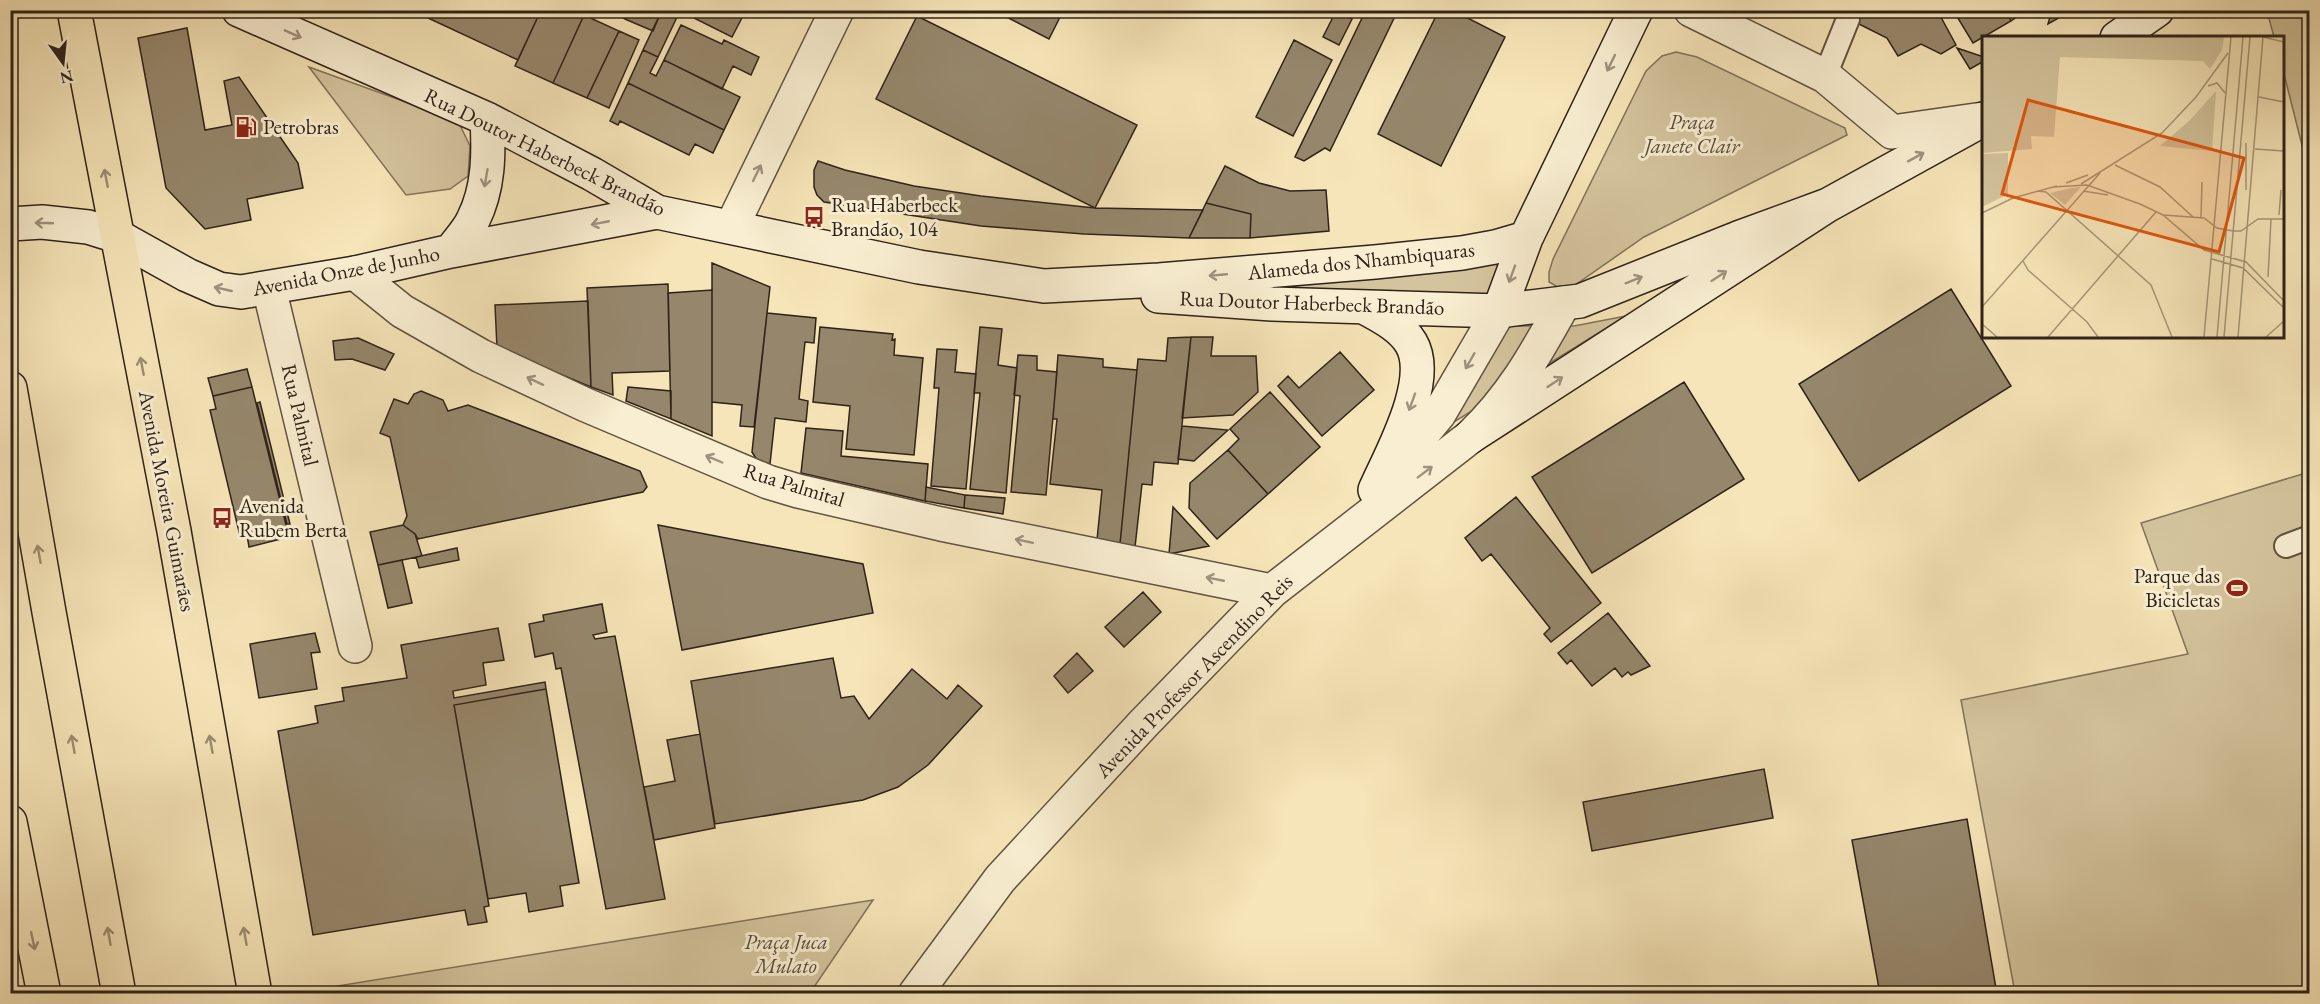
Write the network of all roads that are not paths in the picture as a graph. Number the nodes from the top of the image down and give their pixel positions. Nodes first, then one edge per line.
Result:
1 (74, 10) edge
2 (239, 10) edge
3 (837, 10) edge
4 (1636, 10) edge
5 (1691, 10) edge
6 (2157, 10) edge
7 (1848, 19) dead end
8 (2120, 36) edge
9 (1825, 76) junction
10 (488, 119) junction
11 (1982, 119) edge
12 (1982, 120) edge
13 (1892, 132) junction
14 (1865, 185) junction
15 (1828, 205) junction
16 (657, 212) junction
17 (10, 224) edge
18 (732, 226) junction
19 (117, 236) junction
20 (1526, 238) junction
21 (451, 251) junction
22 (355, 273) junction
23 (1159, 280) junction
24 (269, 288) junction
25 (1564, 303) junction
26 (1364, 307) junction
27 (1498, 311) junction
28 (10, 388) edge
29 (1470, 437) junction
30 (1376, 490) junction
31 (2310, 537) edge
32 (1328, 546) junction
33 (2286, 546) dead end
34 (1272, 591) junction
35 (355, 646) dead end
36 (10, 822) edge
37 (44, 993) edge
38 (119, 993) edge
39 (255, 993) edge
40 (915, 993) edge

19 -> 1 highway, Avenida Moreira Guimarães
2 -> 10 street, Rua Doutor Haberbeck Brandão
18 -> 3 street
4 -> 20 street
5 - 9 street
6 - 8 street
7 - 9 lane
9 - 13 street
10 - 16 street, Rua Doutor Haberbeck Brandão
10 -> 21 street
11 - 13 street
14 -> 12 street
13 - 14 street
14 - 15 street
25 -> 15 street, Rua Doutor Haberbeck Brandão
29 -> 15 street
16 - 18 street, Rua Doutor Haberbeck Brandão
16 -> 21 street, Avenida Onze de Junho
19 -> 17 street, Avenida Onze de Junho
18 - 23 street, Rua Doutor Haberbeck Brandão
24 -> 19 street, Avenida Onze de Junho
39 -> 19 highway, Avenida Moreira Guimarães
20 -> 23 street, Alameda dos Nhambiquaras
20 -> 27 street
21 - 22 street, Avenida Onze de Junho
22 - 24 street, Avenida Onze de Junho
34 -> 22 street, Rua Palmital
23 - 26 street, Rua Doutor Haberbeck Brandão
24 - 35 street, Rua Palmital
25 - 27 street, Rua Doutor Haberbeck Brandão
25 - 29 street, Avenida Professor Ascendino Reis
26 - 27 street, Rua Doutor Haberbeck Brandão
26 -> 30 street
27 -> 30 street
38 -> 28 highway
32 -> 29 street, Avenida Professor Ascendino Reis
30 - 32 street
31 - 33 lane
32 - 34 street, Avenida Professor Ascendino Reis
34 - 40 street, Avenida Professor Ascendino Reis
36 -> 37 highway

